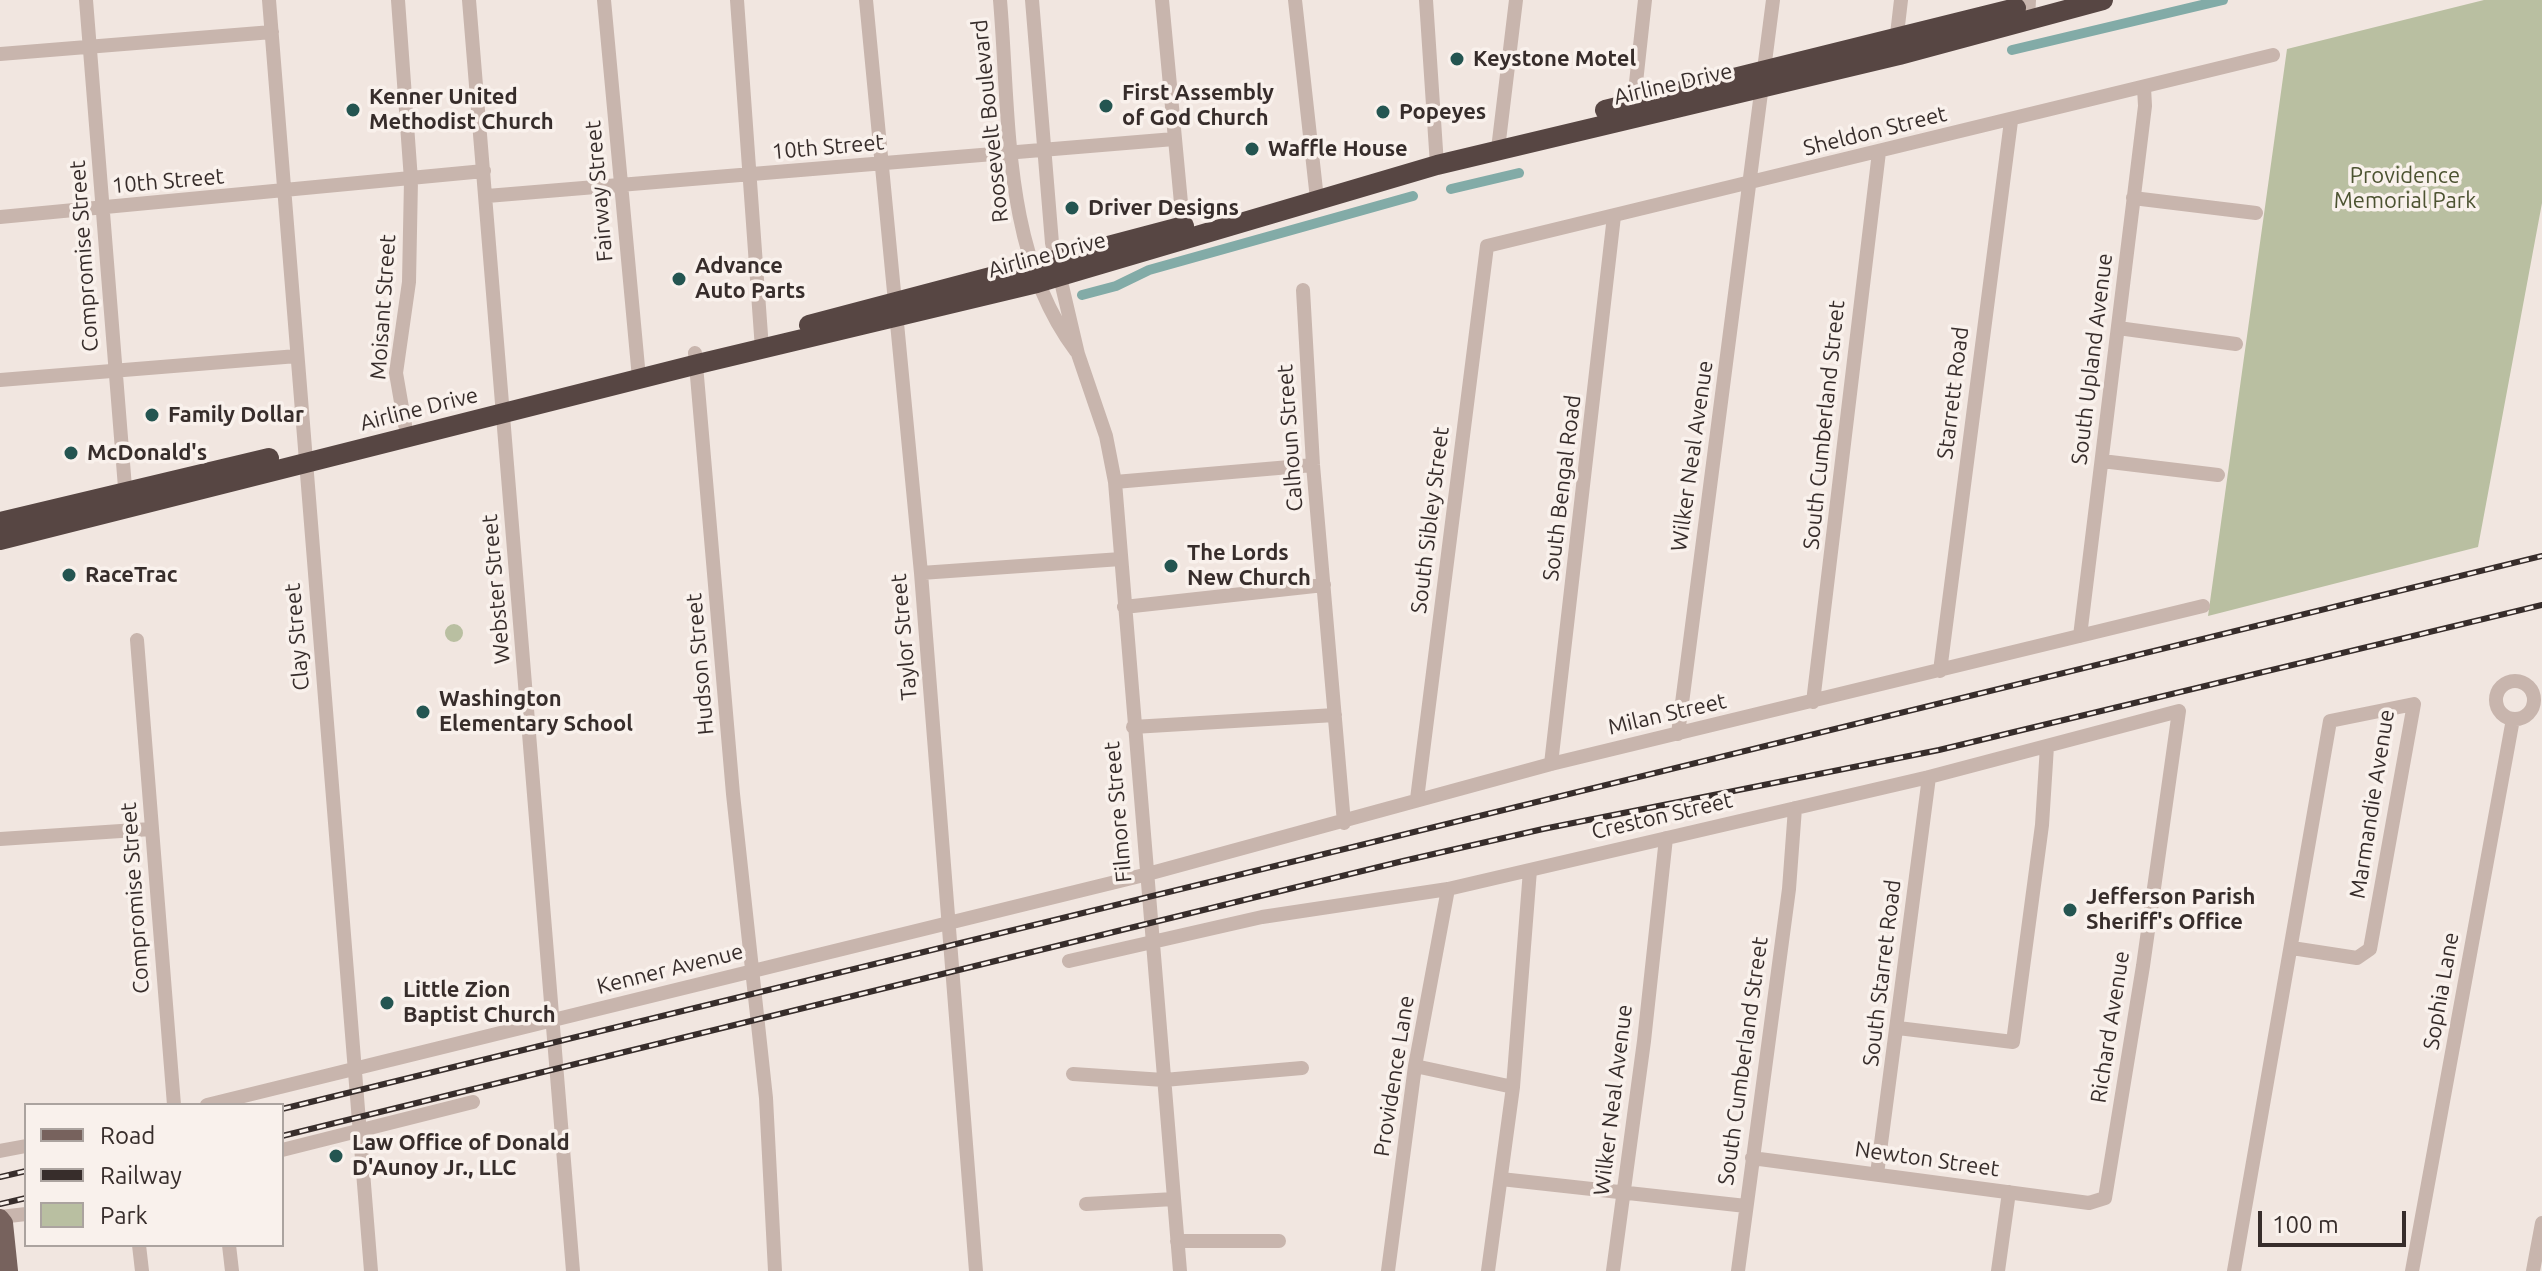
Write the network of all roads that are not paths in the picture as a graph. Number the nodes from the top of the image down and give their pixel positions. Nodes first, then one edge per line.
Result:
1 (86, 0) edge
2 (269, 0) edge
3 (398, 0) edge
4 (469, 0) edge
5 (604, 0) edge
6 (737, 0) edge
7 (866, 0) edge
8 (1000, 0) edge
9 (1032, 0) edge
10 (1162, 0) edge
11 (1295, 0) edge
12 (1426, 0) edge
13 (1516, 0) edge
14 (1645, 0) edge
15 (1773, 0) edge
16 (1901, 0) edge
17 (2103, 0) edge
18 (2033, 6) edge
19 (272, 32) junction
20 (89, 46) junction
21 (1898, 46) junction
22 (0, 54) edge
23 (2273, 55) dead end
24 (1762, 80) junction
25 (2144, 87) junction
26 (1633, 111) junction
27 (2011, 121) junction
28 (1174, 139) junction
29 (1498, 142) junction
30 (1044, 150) junction
31 (1879, 152) junction
32 (1012, 153) junction
33 (1437, 159) junction
34 (880, 165) junction
35 (484, 171) junction
36 (750, 175) junction
37 (411, 180) junction
38 (1750, 184) junction
39 (620, 186) junction
40 (285, 192) junction
41 (1316, 193) junction
42 (487, 196) junction
43 (2133, 198) junction
44 (103, 209) junction
45 (2256, 213) dead end
46 (1614, 216) junction
47 (0, 217) edge
48 (1183, 233) junction
49 (1487, 246) joint
50 (1058, 269) junction
51 (1035, 276) junction
52 (1303, 290) dead end
53 (896, 311) junction
54 (2118, 328) junction
55 (761, 343) junction
56 (2236, 344) dead end
57 (1078, 354) junction
58 (297, 356) junction
59 (696, 358) junction
60 (114, 372) junction
61 (638, 373) junction
62 (0, 380) edge
63 (503, 407) junction
64 (405, 425) junction
65 (304, 457) junction
66 (2102, 461) junction
67 (1313, 465) junction
68 (2218, 475) dead end
69 (1115, 482) junction
70 (126, 501) junction
71 (58, 509) junction
72 (0, 513) edge
73 (0, 522) edge
74 (0, 540) edge
75 (1121, 559) junction
76 (921, 573) junction
77 (1324, 585) junction
78 (2203, 606) dead end
79 (1124, 607) junction
80 (2080, 636) junction
81 (137, 640) dead end
82 (1940, 671) junction
83 (1813, 702) junction
84 (2179, 711) joint
85 (1335, 715) junction
86 (2513, 719) dead end
87 (1133, 727) junction
88 (1678, 734) junction
89 (2047, 746) junction
90 (1551, 764) junction
91 (1929, 777) junction
92 (1417, 799) junction
93 (1795, 808) junction
94 (1344, 823) junction
95 (151, 829) junction
96 (1666, 838) junction
97 (0, 839) edge
98 (1530, 870) junction
99 (1144, 875) junction
100 (1448, 889) junction
101 (949, 922) junction
102 (1150, 942) junction
103 (2292, 948) junction
104 (1069, 961) dead end
105 (752, 971) junction
106 (554, 1022) junction
107 (1898, 1028) junction
108 (1415, 1066) junction
109 (1302, 1068) dead end
110 (355, 1070) junction
111 (1073, 1074) dead end
112 (1164, 1080) junction
113 (1513, 1087) junction
114 (473, 1102) dead end
115 (174, 1103) edge
116 (215, 1103) edge
117 (359, 1130) junction
118 (24, 1146) edge
119 (284, 1149) edge
120 (0, 1151) edge
121 (1752, 1158) junction
122 (1877, 1174) junction
123 (1501, 1179) junction
124 (2009, 1192) junction
125 (1623, 1194) junction
126 (1174, 1199) junction
127 (2095, 1201) joint
128 (1086, 1204) dead end
129 (1746, 1206) junction
130 (24, 1214) edge
131 (0, 1217) edge
132 (2542, 1223) edge
133 (1177, 1241) junction
134 (1279, 1241) dead end
135 (139, 1247) edge
136 (229, 1247) edge
137 (9, 1271) edge
138 (142, 1271) edge
139 (232, 1271) edge
140 (371, 1271) edge
141 (573, 1271) edge
142 (775, 1271) edge
143 (976, 1271) edge
144 (1180, 1271) edge
145 (1388, 1271) edge
146 (1488, 1271) edge
147 (1613, 1271) edge
148 (1738, 1271) edge
149 (1998, 1271) edge
150 (2234, 1271) edge
151 (2412, 1271) edge
152 (2533, 1271) edge

1 - 20 street, Compromise Street
2 - 19 street, Clay Street
3 - 37 street, Moisant Street
4 - 35 street, Webster Street
5 - 39 street, Fairway Street
6 - 36 street
7 - 34 street, Taylor Street
8 - 32 street, Roosevelt Boulevard
9 - 30 street
10 - 28 street
11 - 41 street
12 - 33 street
13 - 29 street
14 - 26 street
15 - 24 street, Wilker Neal Avenue
16 - 21 street
17 - 18 highway, Airline Drive
18 - 21 highway, Airline Drive
19 - 20 street
19 - 40 street, Clay Street
20 - 22 street
20 - 44 street, Compromise Street
21 - 24 highway, Airline Drive
23 - 25 street, Sheldon Street
24 - 26 highway, Airline Drive
24 - 38 street, Wilker Neal Avenue
25 - 27 street, Sheldon Street
25 - 43 street, South Upland Avenue
26 - 29 highway, Airline Drive
27 - 31 street, Sheldon Street
27 - 82 street, Starrett Road
28 - 30 street, 10th Street
28 - 48 street
29 - 33 highway, Airline Drive
30 - 32 street, 10th Street
30 - 50 street
31 - 38 street, Sheldon Street
31 - 83 street, South Cumberland Street
32 - 34 street, 10th Street
32 - 51 street, Roosevelt Boulevard
33 - 41 highway, Airline Drive
34 - 36 street, 10th Street
34 - 53 street, Taylor Street
35 - 37 street, 10th Street
35 - 42 street, Webster Street
36 - 39 street, 10th Street
36 - 55 street
37 - 40 street, 10th Street
37 - 64 street, Moisant Street
38 - 46 street, Sheldon Street
38 - 88 street, Wilker Neal Avenue
39 - 42 street, 10th Street
39 - 61 street, Fairway Street
40 - 44 street, 10th Street
40 - 58 street, Clay Street
41 - 48 highway, Airline Drive
42 - 63 street, Webster Street
43 - 45 street
43 - 54 street, South Upland Avenue
44 - 47 street, 10th Street
44 - 60 street, Compromise Street
46 - 49 street, Sheldon Street
46 - 90 street, South Bengal Road
48 - 50 highway, Airline Drive
49 - 92 street, South Sibley Street
50 - 51 highway, Airline Drive
50 - 57 street, Filmore Street
51 - 53 highway, Airline Drive
51 - 57 street, Filmore Street
52 - 67 street, Calhoun Street
53 - 55 highway, Airline Drive
53 - 76 street, Taylor Street
54 - 56 street
54 - 66 street, South Upland Avenue
55 - 59 highway, Airline Drive
57 - 69 street, Filmore Street
58 - 60 street
58 - 65 street, Clay Street
59 - 61 highway, Airline Drive
59 - 105 street, Hudson Street
60 - 62 street
60 - 70 street, Compromise Street
61 - 63 highway, Airline Drive
63 - 64 highway, Airline Drive
63 - 65 highway, Airline Drive
63 - 106 street, Webster Street
64 - 65 highway, Airline Drive
65 - 70 highway, Airline Drive
65 - 110 street, Clay Street
66 - 68 street
66 - 80 street, South Upland Avenue
67 - 69 street
67 - 77 street, Calhoun Street
69 - 75 street, Filmore Street
70 - 71 highway, Airline Drive
70 - 74 highway, Airline Drive
71 - 72 highway
71 - 73 highway, Airline Drive
75 - 76 street
75 - 79 street, Filmore Street
76 - 101 street, Taylor Street
77 - 79 street
77 - 85 street, Calhoun Street
78 - 80 street, Milan Street
79 - 87 street, Filmore Street
80 - 82 street, Milan Street
81 - 95 street, Compromise Street
82 - 83 street, Milan Street
83 - 88 street, Milan Street
84 - 89 street, Creston Street
84 - 127 street, Richard Avenue
85 - 87 street
85 - 94 street, Calhoun Street
86 - 151 street, Sophia Lane
87 - 99 street, Filmore Street
88 - 90 street, Milan Street
89 - 91 street, Creston Street
89 - 107 street
90 - 92 street, Milan Street
91 - 93 street, Creston Street
91 - 107 street, South Starret Road
92 - 94 street, Milan Street
93 - 96 street, Creston Street
93 - 121 street, South Cumberland Street
94 - 99 street, Milan Street
95 - 97 street
95 - 115 street, Compromise Street
96 - 98 street, Creston Street
96 - 125 street, Wilker Neal Avenue
98 - 100 street, Creston Street
98 - 113 street
99 - 101 street, Kenner Avenue
99 - 102 street, Filmore Street
100 - 102 street, Creston Street
100 - 108 street, Providence Lane
101 - 105 street, Kenner Avenue
101 - 143 street, Taylor Street
102 - 104 street, Creston Street
102 - 112 street, Filmore Street
103 - 103 street, Marmandie Avenue
103 - 150 street, Marmandie Avenue
105 - 106 street, Kenner Avenue
105 - 142 street, Hudson Street
106 - 110 street, Kenner Avenue
106 - 141 street, Webster Street
107 - 122 street, South Starret Road
108 - 113 street
108 - 145 street, Providence Lane
109 - 112 street
110 - 116 street, Kenner Avenue
110 - 117 street, Clay Street
111 - 112 street
112 - 126 street, Filmore Street
113 - 123 street
114 - 117 street
117 - 119 street
117 - 140 street, Clay Street
118 - 120 street
121 - 122 street, Newton Street
121 - 129 street, South Cumberland Street
122 - 124 street, Newton Street
123 - 125 street
123 - 146 street
124 - 127 street, Newton Street
124 - 149 street
125 - 129 street
125 - 147 street, Wilker Neal Avenue
126 - 128 street
126 - 133 street, Filmore Street
129 - 148 street, South Cumberland Street
130 - 131 street
131 - 137 main road
132 - 152 street
133 - 134 street
133 - 144 street, Filmore Street
135 - 138 street
136 - 139 street

